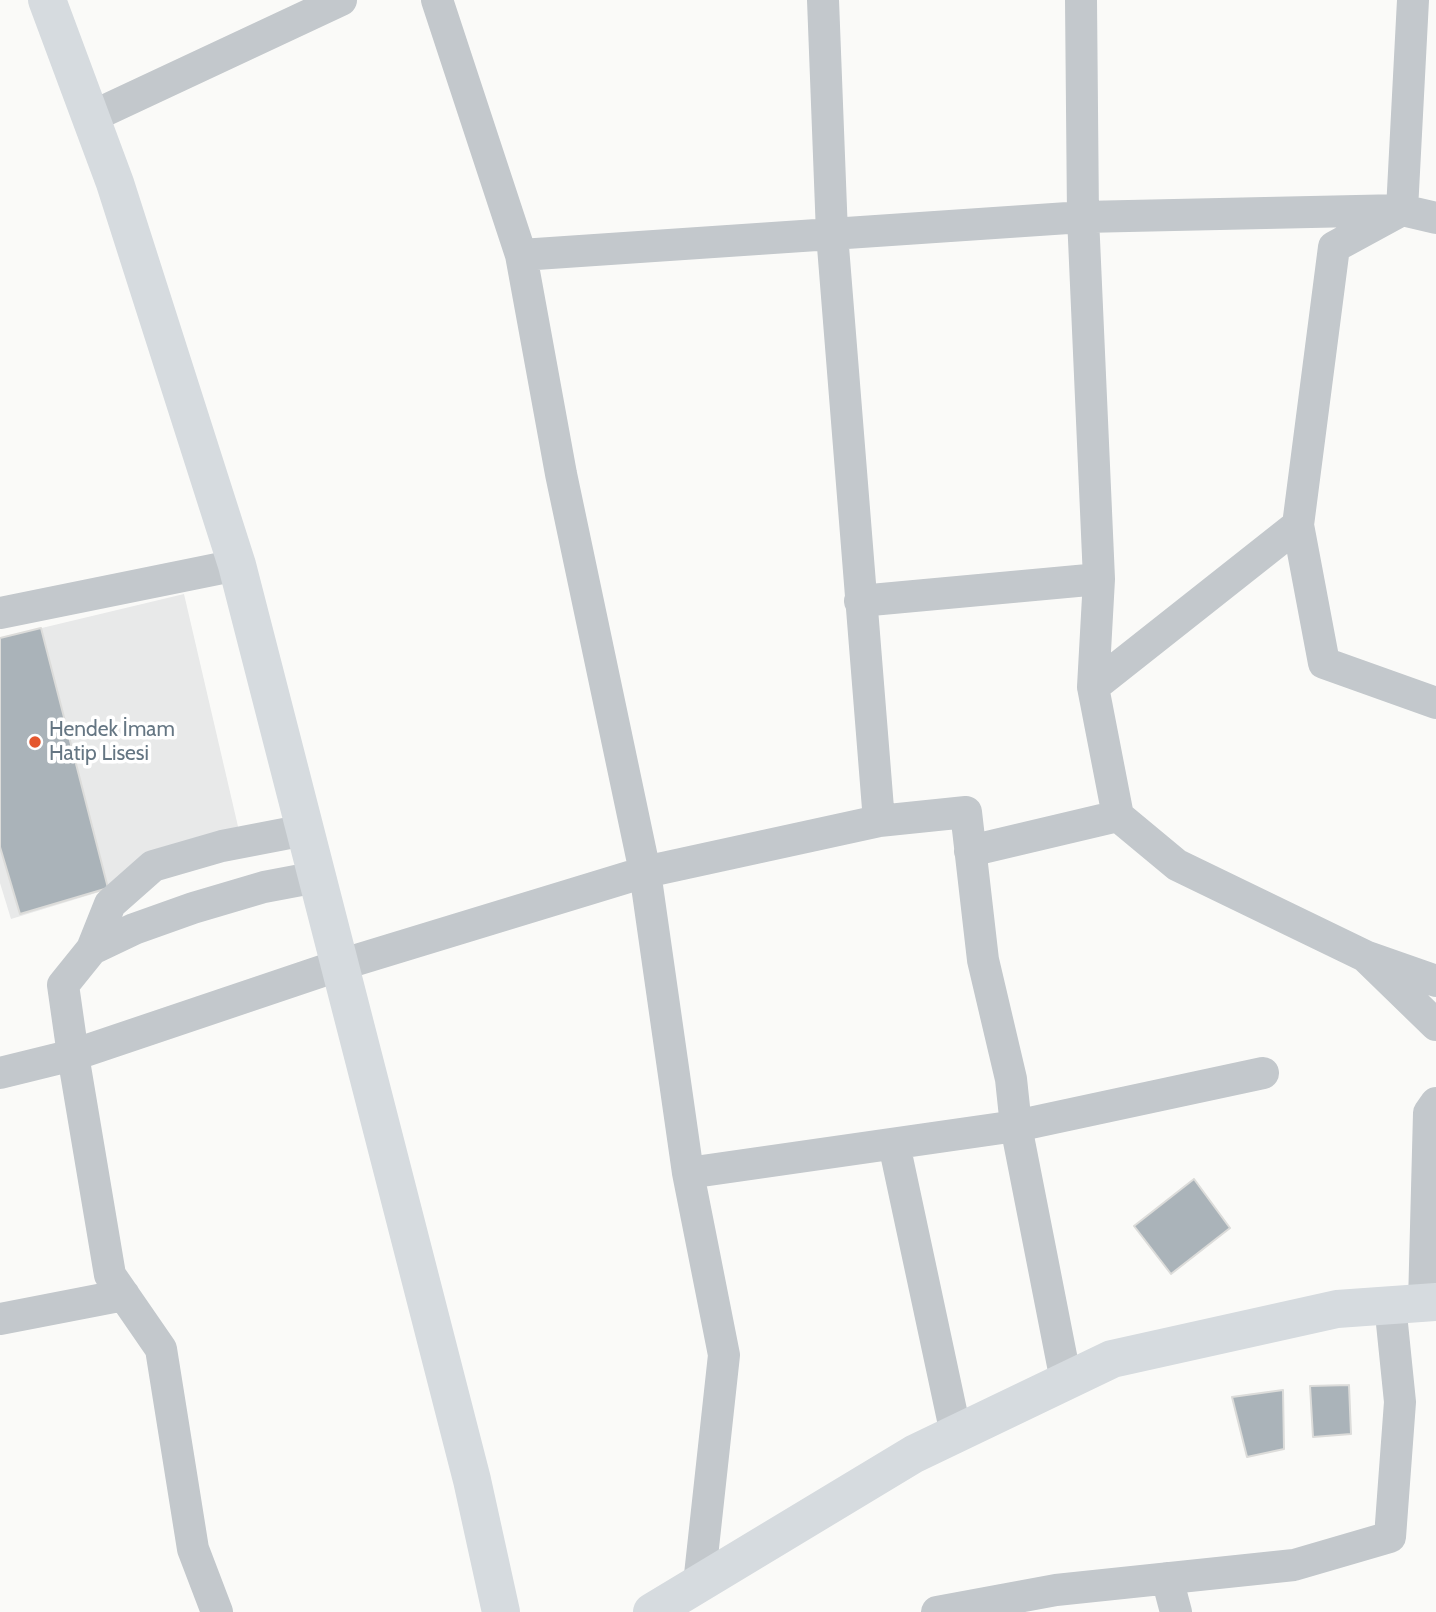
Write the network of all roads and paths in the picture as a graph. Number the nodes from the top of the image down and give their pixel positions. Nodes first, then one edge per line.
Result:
1 (47, 0) edge
2 (341, 0) edge
3 (823, 0) edge
4 (1081, 0) edge
5 (1413, 0) edge
6 (441, 1) edge
7 (90, 117) junction
8 (1402, 210) junction
9 (1083, 217) junction
10 (1436, 218) edge
11 (832, 234) junction
12 (521, 255) junction
13 (1298, 525) junction
14 (237, 565) junction
15 (1099, 579) junction
16 (860, 601) junction
17 (0, 613) edge
18 (1093, 687) junction
19 (1436, 703) edge
20 (1118, 816) junction
21 (879, 821) junction
22 (305, 830) junction
23 (971, 851) junction
24 (645, 872) junction
25 (317, 877) junction
26 (92, 949) junction
27 (1365, 956) junction
28 (340, 965) junction
29 (1436, 981) edge
30 (1436, 1025) edge
31 (73, 1055) junction
32 (0, 1073) edge
33 (1263, 1073) dead end
34 (1436, 1103) edge
35 (1016, 1126) junction
36 (894, 1144) junction
37 (688, 1173) junction
38 (124, 1295) junction
39 (1417, 1303) edge
40 (0, 1319) edge
41 (1066, 1381) junction
42 (956, 1434) junction
43 (1167, 1578) junction
44 (699, 1584) junction
45 (217, 1612) edge
46 (501, 1612) edge
47 (652, 1612) edge
48 (937, 1612) edge
49 (1176, 1612) edge

1 - 7 main road
2 - 7 street
3 - 11 street
4 - 9 street
5 - 8 street
6 - 12 street
7 - 14 main road
8 - 9 street
8 - 10 street
8 - 13 street
9 - 11 street
9 - 15 street
11 - 12 street
11 - 16 street
12 - 24 street
13 - 18 street
13 - 19 street
14 - 17 street
14 - 22 main road
15 - 16 street
15 - 18 street
16 - 21 street
18 - 20 street
20 - 23 street
20 - 27 street
21 - 23 street
21 - 24 street
22 - 25 main road
22 - 26 street
23 - 35 street
24 - 28 street
24 - 37 street
25 - 26 street
25 - 28 main road
26 - 31 street
27 - 29 street
27 - 30 street
28 - 31 street
28 - 46 main road
31 - 32 street
31 - 38 street
33 - 35 street
34 - 39 street
35 - 36 street
35 - 41 street
36 - 37 street
36 - 42 street
37 - 44 street
38 - 40 street
38 - 45 street
39 - 41 main road
39 - 43 street
41 - 42 main road
42 - 44 main road
43 - 48 street
43 - 49 street
44 - 47 main road

